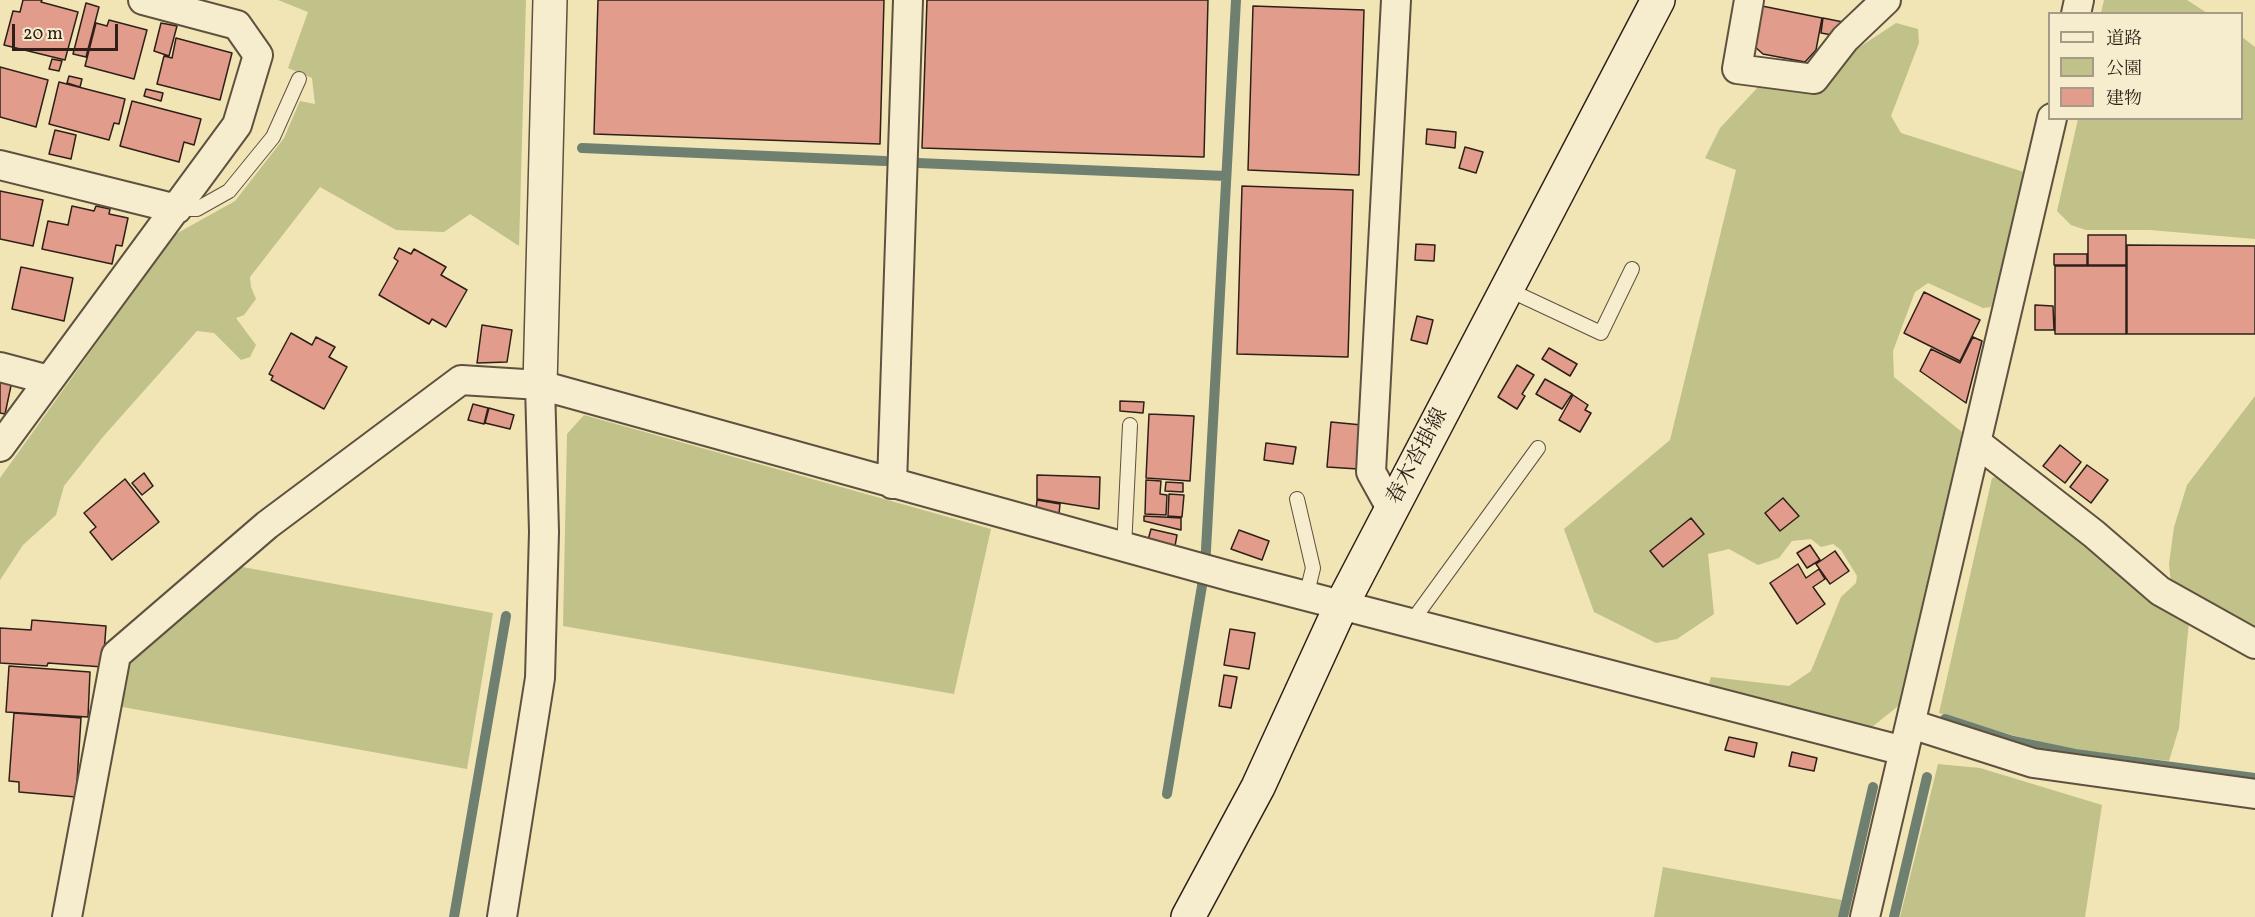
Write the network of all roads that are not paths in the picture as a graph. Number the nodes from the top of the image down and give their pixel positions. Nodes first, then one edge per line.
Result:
1 (143, 0) edge
2 (550, 0) edge
3 (908, 0) edge
4 (1396, 0) edge
5 (1658, 0) edge
6 (1749, 0) edge
7 (1886, 0) edge
8 (299, 79) dead end
9 (2052, 120) edge
10 (0, 165) edge
11 (177, 209) junction
12 (1632, 269) dead end
13 (1507, 289) junction
14 (0, 367) edge
15 (49, 380) junction
16 (540, 385) junction
17 (1130, 425) dead end
18 (1976, 442) junction
19 (0, 447) edge
20 (1538, 448) dead end
21 (892, 484) junction
22 (1297, 499) dead end
23 (1392, 510) junction
24 (1124, 548) junction
25 (1306, 597) junction
26 (1341, 606) junction
27 (1410, 624) junction
28 (2255, 644) edge
29 (1911, 724) junction
30 (1904, 751) junction
31 (2255, 794) edge
32 (68, 917) edge
33 (501, 917) edge
34 (1188, 917) edge
35 (1865, 917) edge

1 - 11 street
2 - 16 main road
3 - 21 street
4 - 23 street
5 - 13 main road, 春木沓掛線
6 - 7 street
8 - 11 lane
9 - 18 street
10 - 11 street
11 - 15 street
12 - 13 lane
13 - 23 main road, 春木沓掛線
14 - 15 street
15 - 19 street
16 - 21 street
16 - 32 street
16 - 33 street
17 - 24 lane
18 - 28 street
18 - 29 street
20 - 27 lane
21 - 24 street
22 - 25 lane
23 - 26 main road, 春木沓掛線
24 - 25 street
25 - 26 street
26 - 27 street
26 - 34 main road, 春木沓掛線
27 - 30 street
29 - 30 street
29 - 31 street
30 - 35 street

